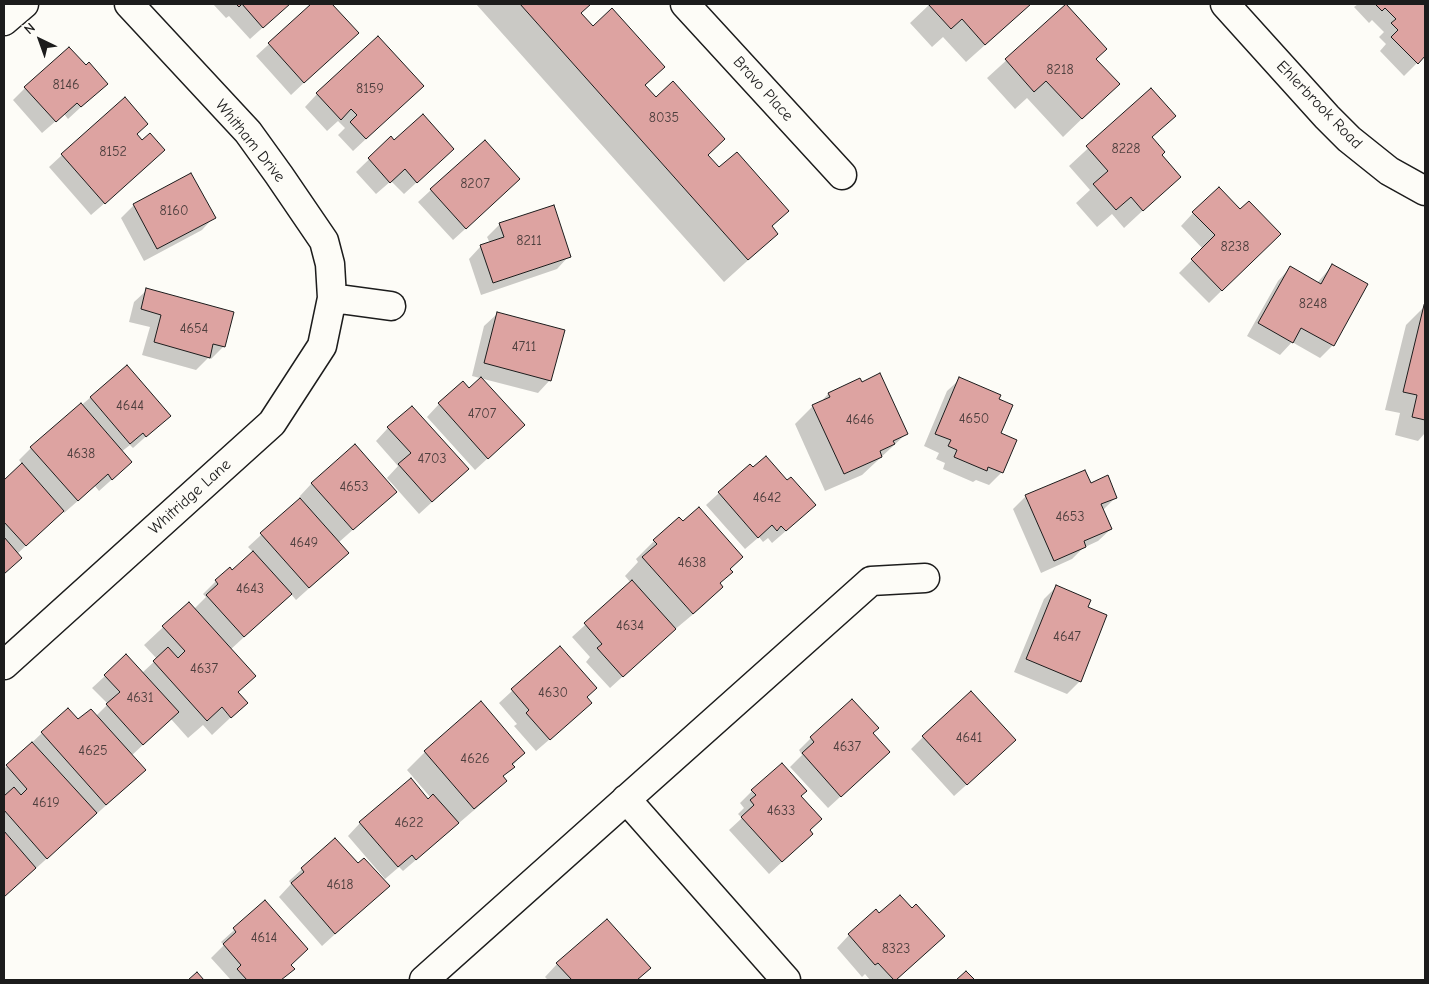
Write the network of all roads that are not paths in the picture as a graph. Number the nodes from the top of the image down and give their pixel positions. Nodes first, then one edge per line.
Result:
1 (24, 4) edge
2 (130, 4) edge
3 (685, 4) edge
4 (1225, 4) edge
5 (4, 21) edge
6 (842, 175) dead end
7 (1425, 190) edge
8 (332, 298) junction
9 (391, 306) dead end
10 (925, 578) dead end
11 (4, 665) edge
12 (626, 799) junction
13 (424, 980) edge
14 (786, 980) edge

1 - 5 street
2 - 8 street, Whitham Drive
3 - 6 street, Bravo Place
4 - 7 street, Ehlerbrook Road
8 - 9 street
8 - 11 street, Whitridge Lane
10 - 12 street
12 - 13 street
12 - 14 street

